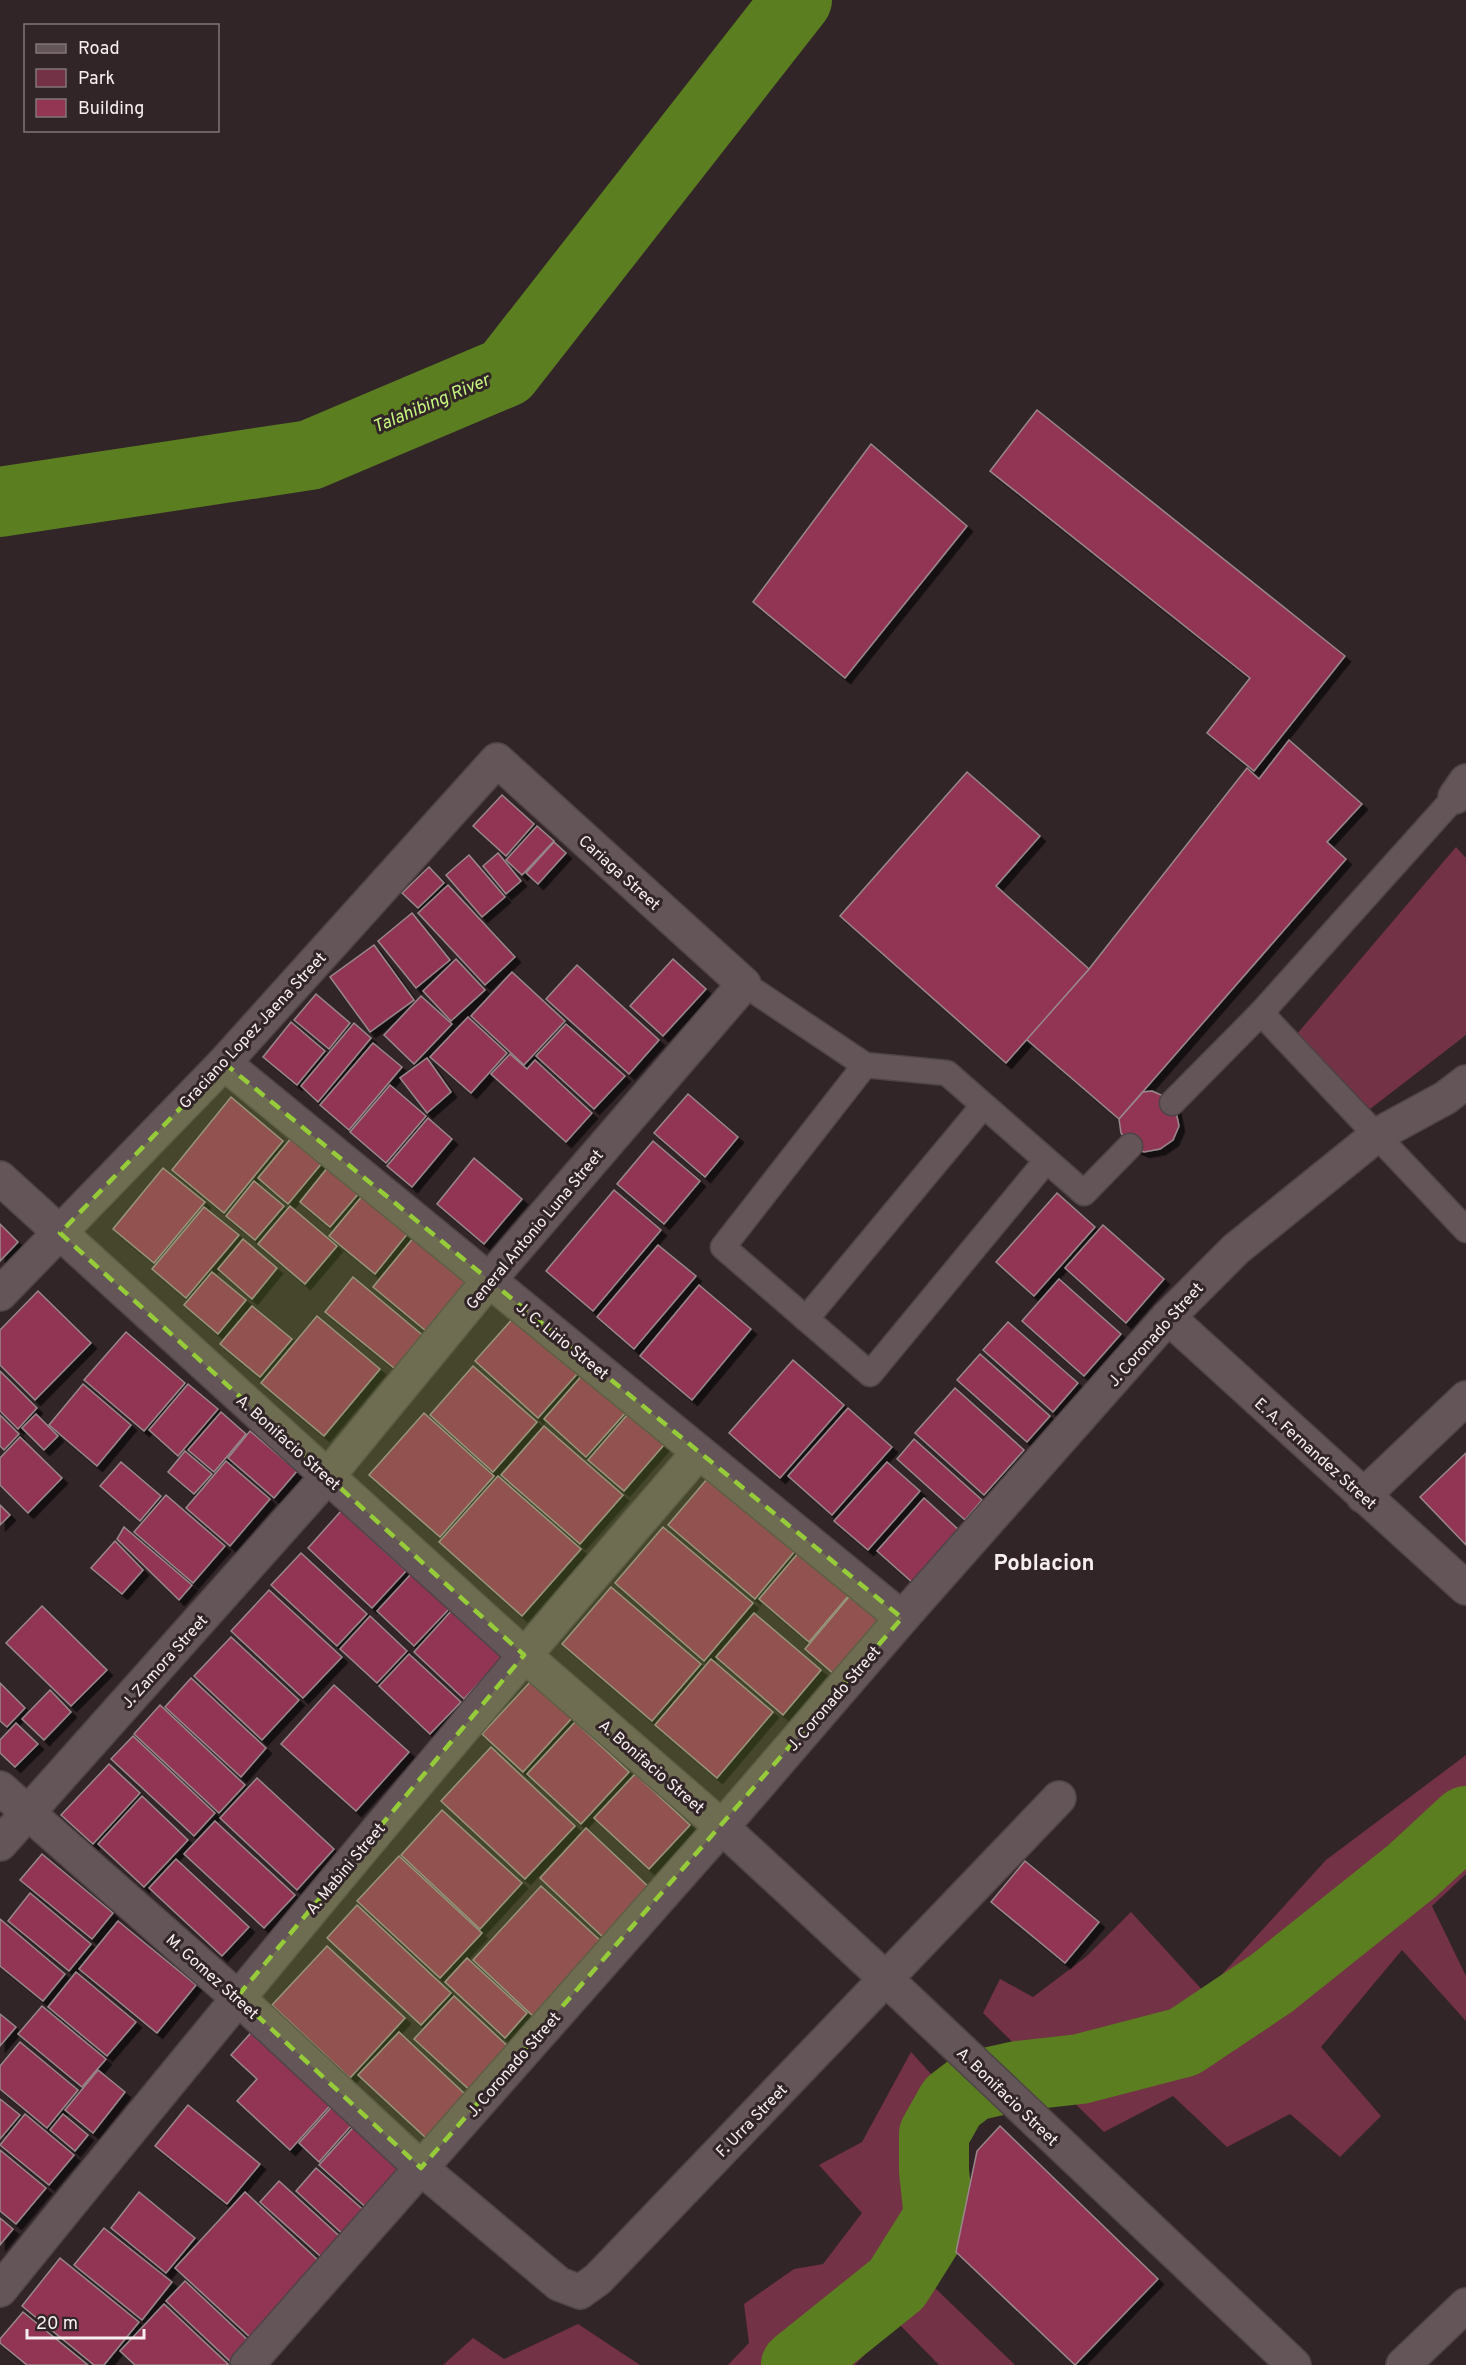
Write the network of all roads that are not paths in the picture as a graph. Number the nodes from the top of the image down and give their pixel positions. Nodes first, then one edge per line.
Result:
1 (497, 759) joint
2 (1461, 789) edge
3 (744, 984) junction
4 (1261, 1013) junction
5 (224, 1063) junction
6 (865, 1065) junction
7 (1466, 1082) edge
8 (1172, 1103) dead end
9 (983, 1106) junction
10 (1377, 1134) junction
11 (1130, 1146) dead end
12 (1046, 1161) junction
13 (0, 1178) edge
14 (1466, 1230) edge
15 (60, 1233) junction
16 (489, 1281) junction
17 (0, 1294) edge
18 (1168, 1317) junction
19 (806, 1319) junction
20 (1466, 1398) edge
21 (699, 1452) junction
22 (327, 1477) junction
23 (1363, 1496) junction
24 (1466, 1588) edge
25 (902, 1618) junction
26 (524, 1654) junction
27 (0, 1788) edge
28 (1059, 1798) dead end
29 (28, 1813) junction
30 (722, 1827) junction
31 (0, 1844) edge
32 (886, 1979) junction
33 (237, 1997) junction
34 (421, 2168) junction
35 (0, 2290) edge
36 (1466, 2305) edge
37 (246, 2365) edge
38 (1294, 2365) edge
39 (1403, 2365) edge

1 - 3 street, Cariaga Street
1 - 5 street, Graciano Lopez Jaena Street
2 - 4 lane
3 - 6 lane
3 - 16 street, General Antonio Luna Street
4 - 8 lane
4 - 10 lane
5 - 15 street, Graciano Lopez Jaena Street
5 - 16 street, J. C. Lirio Street
6 - 9 lane
6 - 19 lane
7 - 10 street, J. Coronado Street
9 - 12 lane
9 - 19 lane
10 - 14 lane
10 - 18 street, J. Coronado Street
11 - 12 lane
12 - 19 lane
13 - 15 street, A. Bonifacio Street
15 - 17 street, Graciano Lopez Jaena Street
15 - 22 street, A. Bonifacio Street
16 - 21 street, J. C. Lirio Street
16 - 22 street, General Antonio Luna Street
18 - 23 street, E. A. Fernandez Street
18 - 25 street, J. Coronado Street
20 - 23 street
21 - 25 street, J. C. Lirio Street
21 - 26 street, A. Mabini Street
22 - 26 street, A. Bonifacio Street
22 - 29 street, J. Zamora Street
23 - 24 street, E. A. Fernandez Street
25 - 30 street, J. Coronado Street
26 - 30 street, A. Bonifacio Street
26 - 33 street, A. Mabini Street
27 - 29 street, M. Gomez Street
28 - 32 street, F. Urra Street
29 - 31 street, J. Zamora Street
29 - 33 street, M. Gomez Street
30 - 32 street, A. Bonifacio Street
30 - 34 street, J. Coronado Street
32 - 34 street, F. Urra Street
32 - 38 street, A. Bonifacio Street
33 - 34 street, M. Gomez Street
33 - 35 street, A. Mabini Street
34 - 37 street, J. Coronado Street
36 - 39 street

